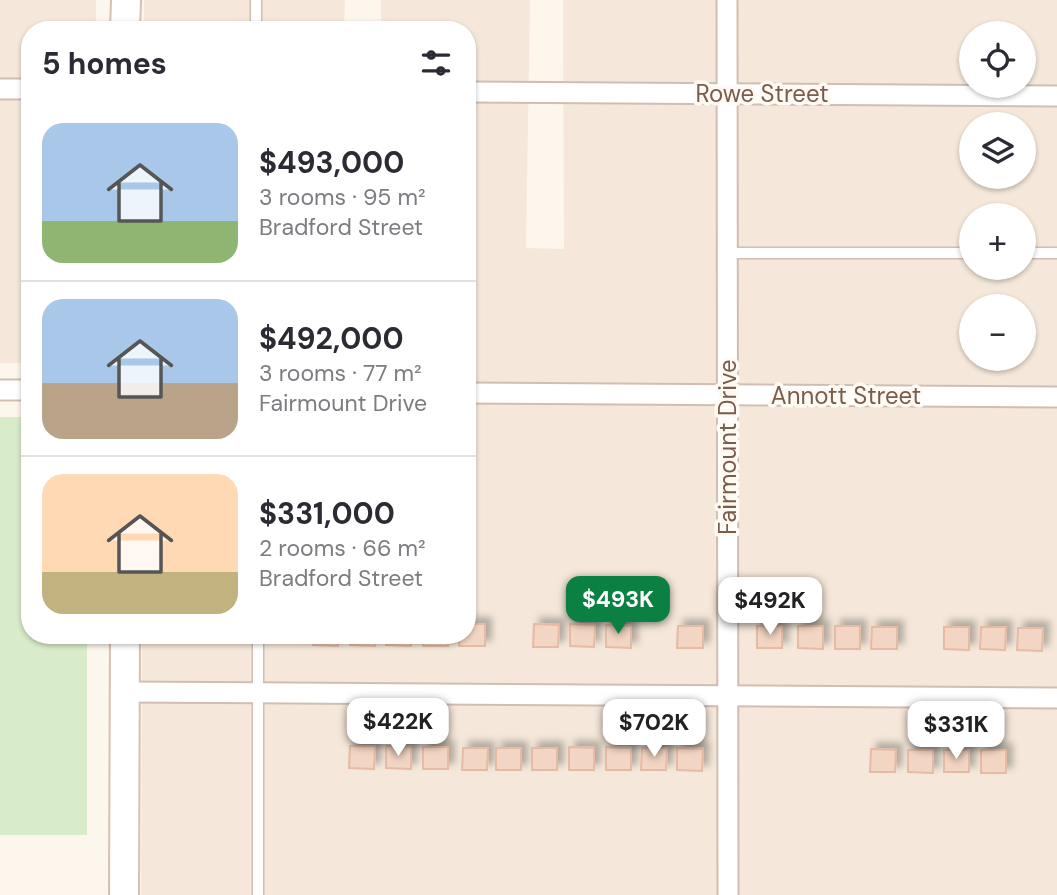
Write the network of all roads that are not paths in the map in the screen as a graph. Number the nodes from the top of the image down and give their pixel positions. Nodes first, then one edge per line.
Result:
1 (125, 0) edge
2 (256, 0) edge
3 (727, 0) edge
4 (125, 21) edge
5 (256, 21) edge
6 (0, 89) edge
7 (21, 89) edge
8 (476, 92) edge
9 (727, 94) junction
10 (1057, 96) edge
11 (728, 253) junction
12 (959, 253) edge
13 (1036, 253) edge
14 (1057, 253) edge
15 (0, 390) edge
16 (21, 390) edge
17 (476, 393) edge
18 (728, 395) junction
19 (1057, 397) edge
20 (125, 644) edge
21 (258, 644) edge
22 (125, 692) junction
23 (258, 693) junction
24 (728, 696) junction
25 (1057, 698) edge
26 (124, 895) edge
27 (258, 895) edge
28 (728, 895) edge

1 - 4 street
2 - 5 lane
3 - 9 street, Fairmount Drive
6 - 7 street
8 - 9 street, Rowe Street
9 - 10 street, Rowe Street
9 - 11 street, Fairmount Drive
11 - 12 lane
11 - 18 street, Fairmount Drive
13 - 14 lane
15 - 16 street
17 - 18 street, Annott Street
18 - 19 street, Annott Street
18 - 24 street, Fairmount Drive
20 - 22 street
21 - 23 lane
22 - 23 street
22 - 26 street
23 - 24 street
23 - 27 lane
24 - 25 street
24 - 28 street, Fairmount Drive

